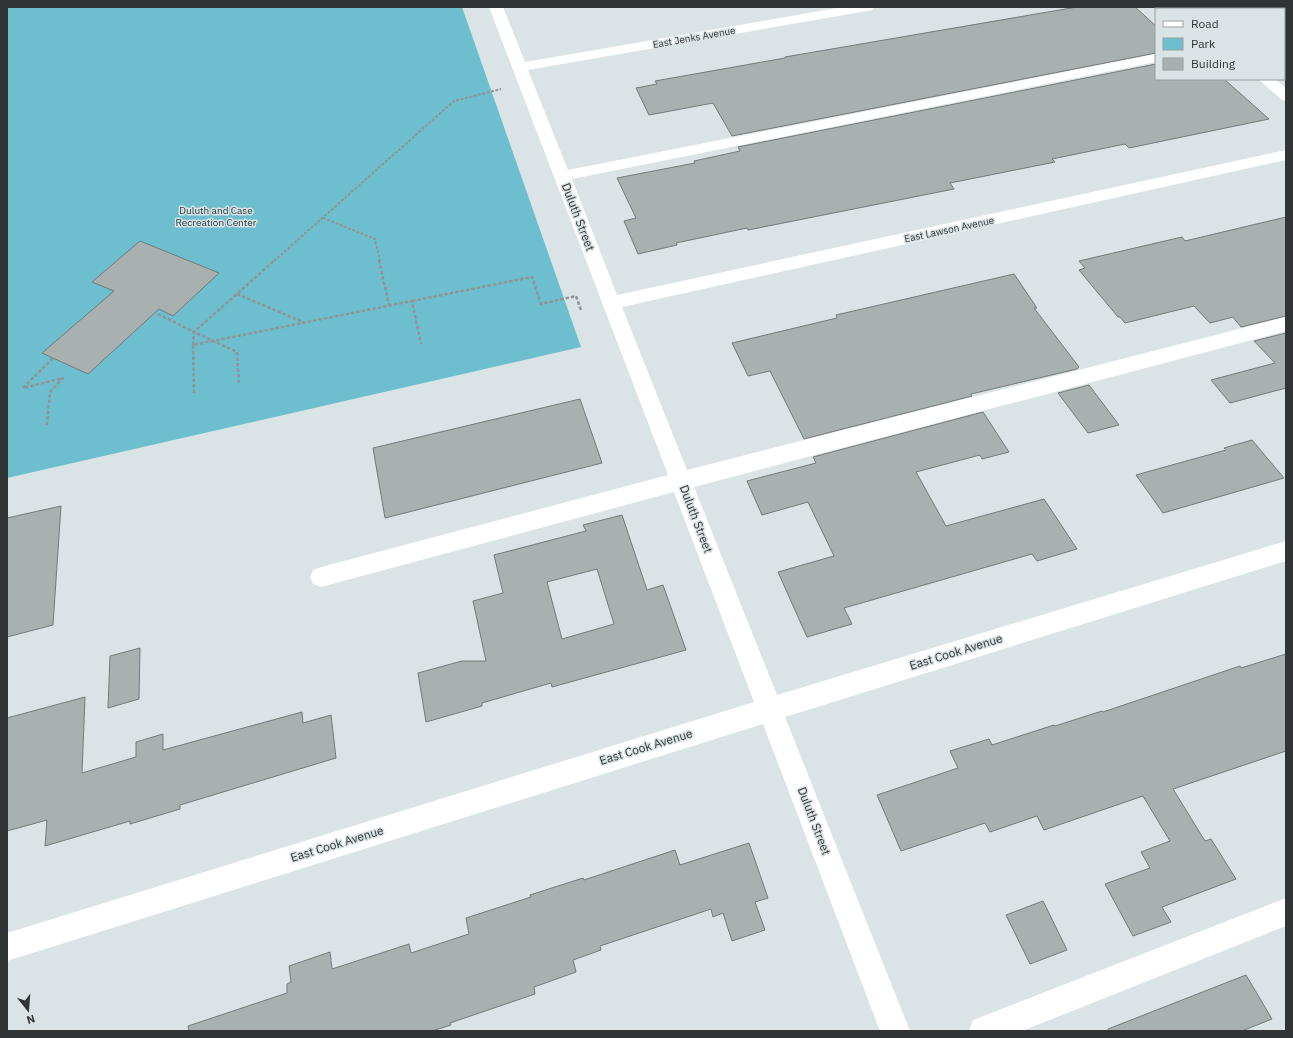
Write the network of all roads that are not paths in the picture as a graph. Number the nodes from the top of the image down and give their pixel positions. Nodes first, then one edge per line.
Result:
1 (496, 7) edge
2 (867, 7) edge
3 (1155, 58) edge
4 (520, 67) junction
5 (1267, 80) edge
6 (1286, 96) edge
7 (1286, 155) edge
8 (562, 176) junction
9 (612, 303) junction
10 (1286, 324) edge
11 (681, 481) junction
12 (1286, 551) edge
13 (321, 577) dead end
14 (770, 709) junction
15 (1286, 912) edge
16 (7, 948) edge
17 (895, 1031) edge
18 (984, 1031) edge

1 - 4 street, Duluth Street
2 - 4 street, East Jenks Avenue
3 - 8 street
4 - 8 street, Duluth Street
5 - 6 street
7 - 9 street, East Lawson Avenue
8 - 9 street, Duluth Street
9 - 11 street, Duluth Street
10 - 11 street
11 - 13 street
11 - 14 street, Duluth Street
12 - 14 street, East Cook Avenue
14 - 16 street, East Cook Avenue
14 - 17 street, Duluth Street
15 - 18 street

